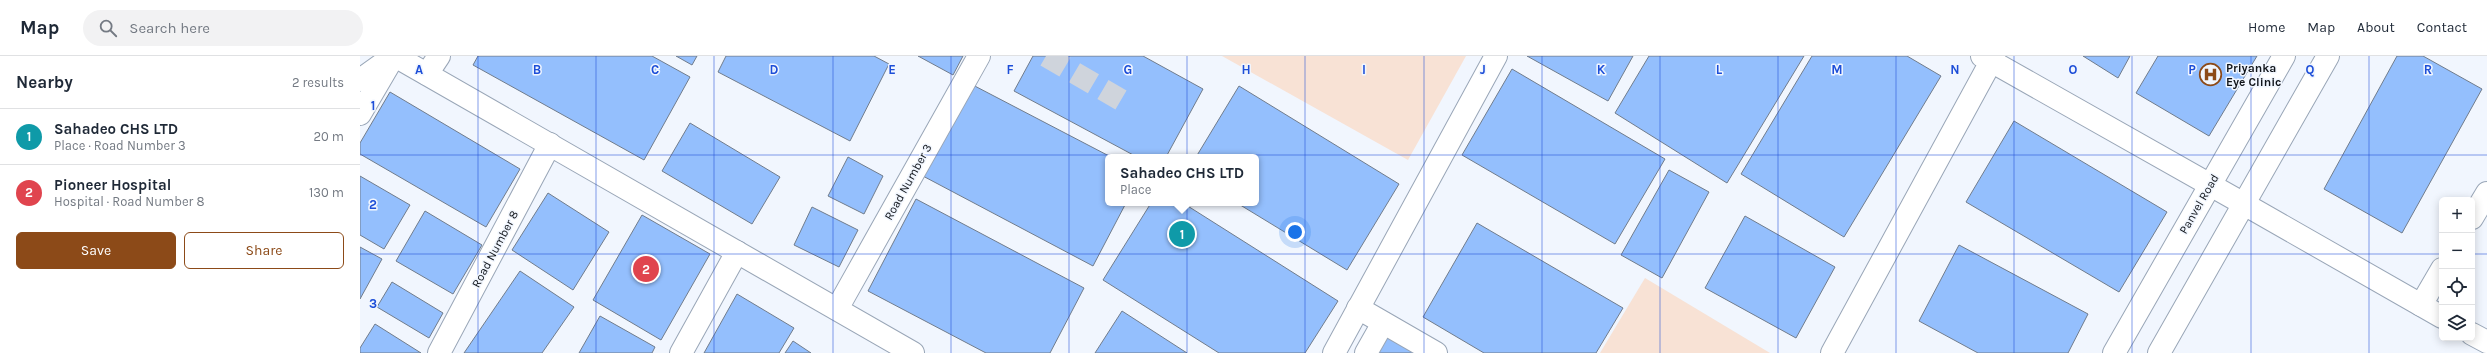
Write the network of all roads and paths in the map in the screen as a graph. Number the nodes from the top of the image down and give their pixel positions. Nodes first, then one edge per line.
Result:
1 (394, 56) edge
2 (979, 56) edge
3 (1496, 56) edge
4 (2284, 56) edge
5 (2328, 56) edge
6 (1989, 58) edge
7 (433, 65) edge
8 (360, 80) edge
9 (360, 114) edge
10 (550, 144) junction
11 (2210, 185) junction
12 (2487, 193) edge
13 (2244, 204) junction
14 (2475, 213) edge
15 (737, 252) junction
16 (2439, 274) edge
17 (2421, 305) junction
18 (1358, 308) junction
19 (837, 309) junction
20 (2439, 315) edge
21 (1383, 323) junction
22 (2475, 336) edge
23 (2487, 342) edge
24 (900, 350) edge
25 (440, 353) edge
26 (681, 353) edge
27 (1334, 353) edge
28 (1366, 353) edge
29 (1436, 353) edge
30 (1832, 353) edge
31 (2114, 353) edge
32 (2159, 353) edge

1 - 7 street
1 - 8 street
1 - 9 street
2 - 19 street, Road Number 3
3 - 18 street
4 - 11 street, Panvel Road
5 - 13 street
6 - 11 street
6 - 30 street
7 - 10 street
10 - 15 street
10 - 25 street, Road Number 8
11 - 13 street
11 - 31 street, Panvel Road
12 - 14 street
13 - 17 street
13 - 32 street
15 - 19 street
15 - 26 street
16 - 17 street
17 - 20 street
18 - 21 street
18 - 27 street
19 - 24 street
21 - 28 street
21 - 29 street
22 - 23 street

